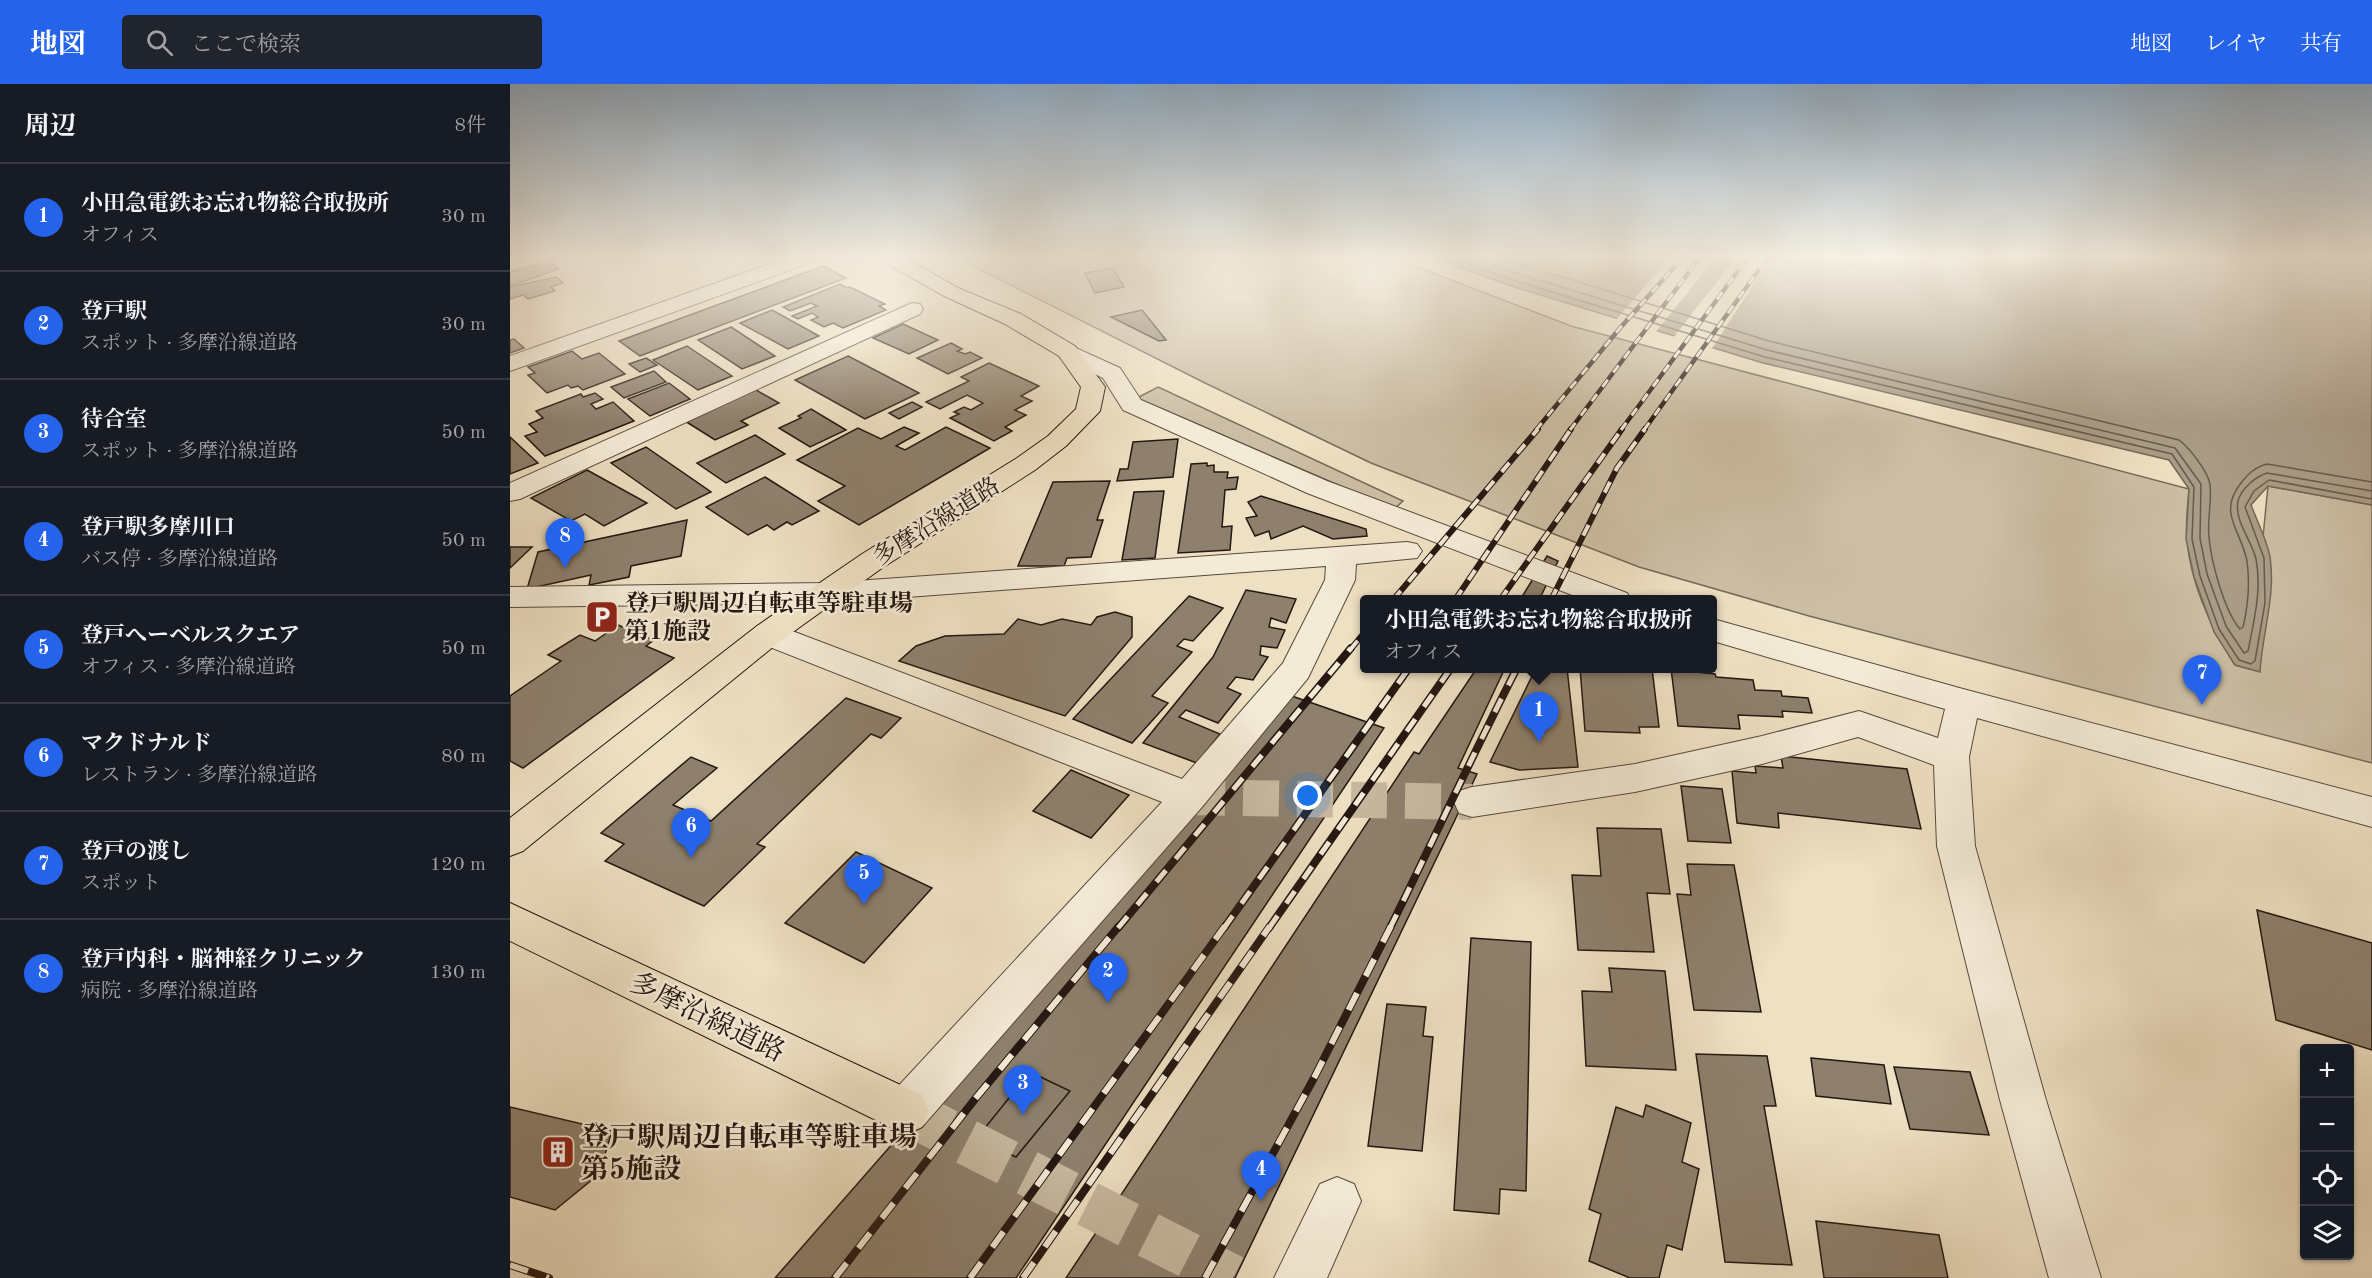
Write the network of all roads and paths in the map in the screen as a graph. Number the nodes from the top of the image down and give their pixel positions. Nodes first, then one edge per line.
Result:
1 (656, 312) edge
2 (906, 312) edge
3 (996, 312) edge
4 (1067, 351) junction
5 (510, 364) edge
6 (510, 493) edge
7 (1407, 551) dead end
8 (1342, 556) junction
9 (827, 593) junction
10 (1603, 595) edge
11 (510, 597) edge
12 (1717, 631) edge
13 (768, 634) junction
14 (1963, 702) junction
15 (1951, 757) junction
16 (1190, 797) junction
17 (1472, 802) tunnel mouth
18 (2372, 812) edge
19 (510, 840) edge
20 (510, 921) edge
21 (906, 1111) joint
22 (1337, 1201) dead end
23 (1300, 1278) edge
24 (2075, 1278) edge

1 - 5 street
2 - 6 street
3 - 4 main road, 多摩沿線道路
4 - 9 main road, 多摩沿線道路
4 - 10 street
7 - 8 street
8 - 9 street
8 - 16 street
9 - 11 street
9 - 13 main road, 多摩沿線道路
12 - 14 street
13 - 16 street
13 - 19 main road, 多摩沿線道路
14 - 15 street
14 - 18 street
15 - 17 street
15 - 24 street
16 - 21 street
20 - 21 main road, 多摩沿線道路
22 - 23 street

